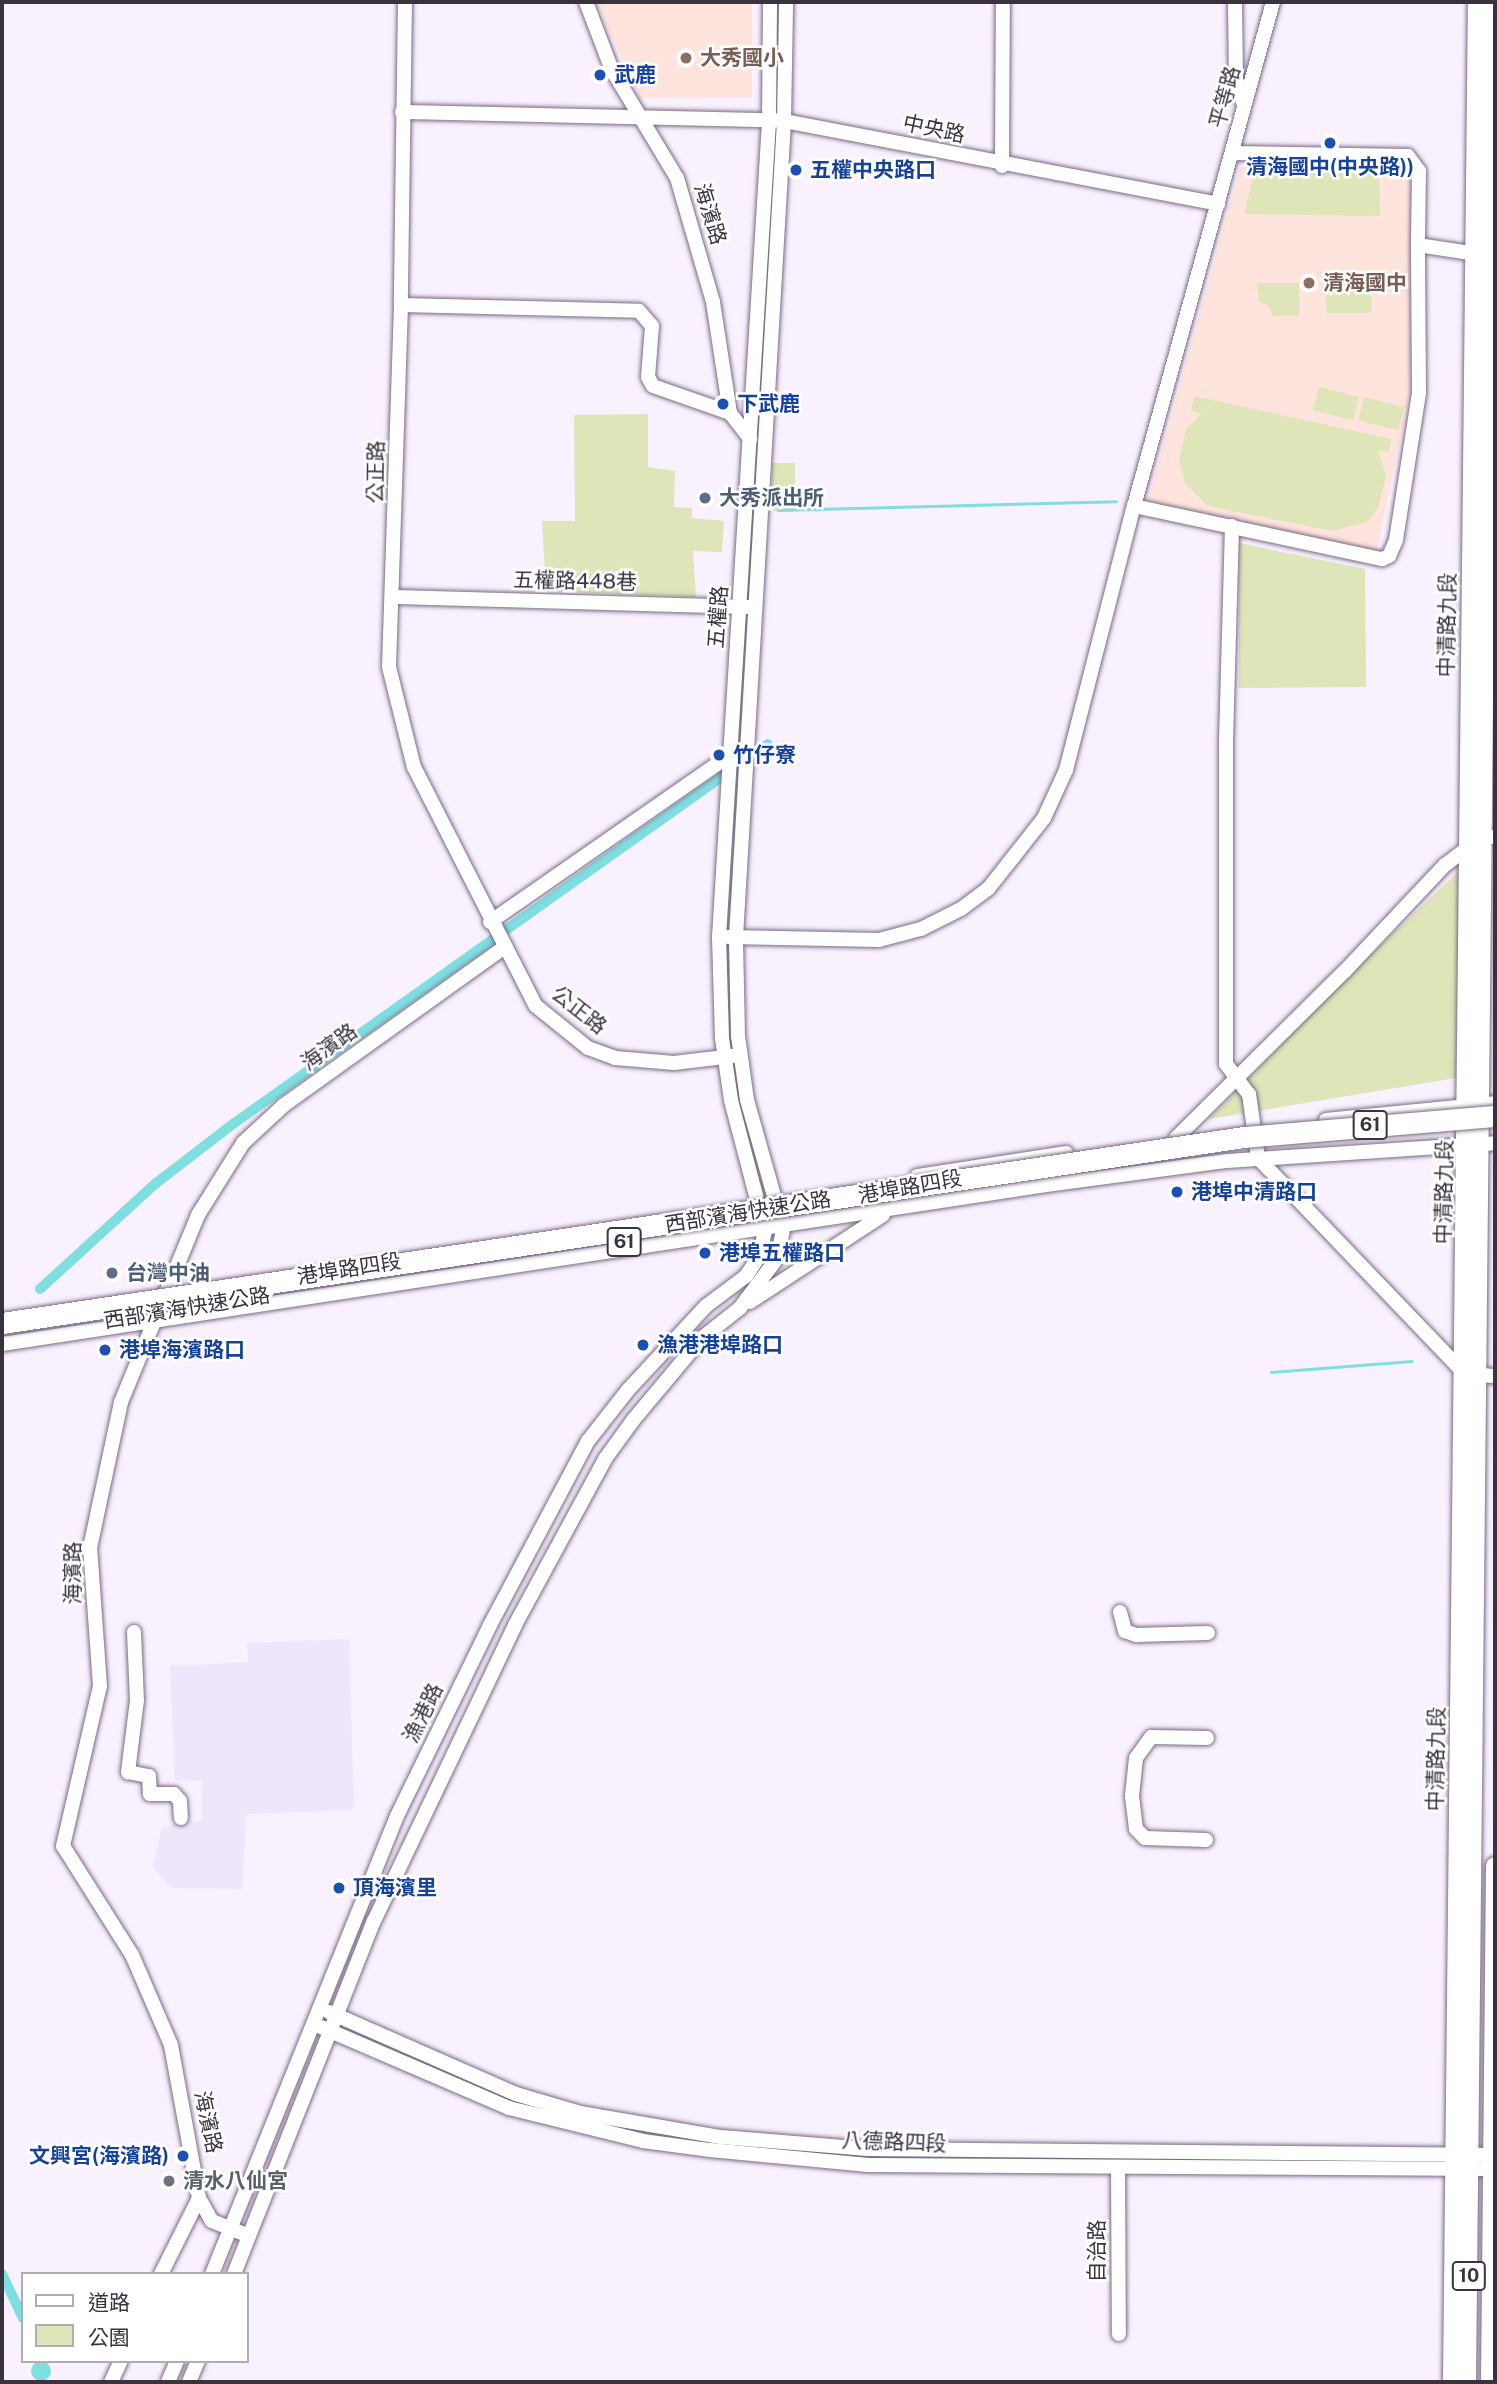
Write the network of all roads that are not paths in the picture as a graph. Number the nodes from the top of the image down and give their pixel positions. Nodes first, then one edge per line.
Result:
1 (405, 2) edge
2 (586, 2) edge
3 (770, 2) edge
4 (786, 2) edge
5 (1003, 2) edge
6 (1236, 2) edge
7 (1273, 2) edge
8 (1477, 2) edge
9 (1491, 2) edge
10 (1236, 49) junction
11 (1259, 52) junction
12 (1244, 106) junction
13 (402, 113) junction
14 (640, 115) junction
15 (776, 121) junction
16 (1231, 153) junction
17 (1002, 166) junction
18 (1218, 204) junction
19 (1418, 245) junction
20 (1486, 255) edge
21 (401, 305) junction
22 (730, 413) junction
23 (756, 439) junction
24 (1134, 506) junction
25 (1232, 526) junction
26 (394, 597) junction
27 (747, 607) junction
28 (730, 755) junction
29 (1482, 840) edge
30 (490, 922) junction
31 (719, 937) junction
32 (736, 937) junction
33 (503, 948) junction
34 (741, 1055) junction
35 (725, 1057) junction
36 (1240, 1077) junction
37 (1485, 1107) edge
38 (1255, 1127) junction
39 (1176, 1138) junction
40 (1485, 1140) edge
41 (1258, 1158) junction
42 (775, 1198) junction
43 (757, 1202) junction
44 (886, 1213) junction
45 (783, 1228) junction
46 (765, 1230) junction
47 (168, 1294) junction
48 (740, 1308) junction
49 (2, 1315) edge
50 (154, 1320) junction
51 (2, 1323) edge
52 (2, 1336) edge
53 (2, 1344) edge
54 (1479, 1375) edge
55 (1120, 1612) dead end
56 (134, 1632) dead end
57 (1208, 1633) dead end
58 (1207, 1738) dead end
59 (181, 1818) dead end
60 (1206, 1840) dead end
61 (1495, 1866) edge
62 (320, 2008) junction
63 (336, 2016) junction
64 (314, 2023) junction
65 (330, 2032) junction
66 (604, 2125) junction
67 (868, 2149) junction
68 (1255, 2161) junction
69 (1494, 2162) edge
70 (1463, 2163) junction
71 (868, 2165) junction
72 (1118, 2167) junction
73 (199, 2198) junction
74 (229, 2231) junction
75 (249, 2236) junction
76 (163, 2272) edge
77 (213, 2272) edge
78 (235, 2272) edge
79 (1119, 2334) dead end
80 (120, 2363) edge
81 (176, 2363) edge
82 (197, 2363) edge
83 (111, 2382) edge
84 (168, 2382) edge
85 (189, 2382) edge
86 (1452, 2382) edge
87 (1467, 2382) edge
88 (1490, 2382) edge

1 - 13 street, 公正路
2 - 14 street, 海濱路
3 - 15 street, 五權路
4 - 15 street, 五權路
5 - 17 street
6 - 10 street
7 - 11 street, 平等路
8 - 20 main road, 中清路九段
9 - 20 main road, 中清路九段 / 10
10 - 11 street
10 - 12 street
11 - 12 street, 平等路
12 - 16 street, 平等路
13 - 14 street, 中央路
13 - 21 street, 公正路
14 - 15 street, 中央路
14 - 22 street, 海濱路
15 - 17 street, 中央路
15 - 23 street, 五權路
16 - 18 street, 平等路
16 - 19 street
17 - 18 street, 中央路
18 - 24 street, 平等路
19 - 20 street
19 - 25 street
20 - 29 main road, 中清路九段 / 10
21 - 22 street
21 - 26 street, 公正路
22 - 23 street, 海濱路
23 - 27 street, 五權路
24 - 25 street
24 - 32 street, 平等路
25 - 36 street
26 - 27 street, 五權路448巷
26 - 30 street, 公正路
27 - 28 street, 五權路
27 - 32 street, 五權路
28 - 30 street
28 - 31 street, 五權路
29 - 36 street
29 - 37 main road, 中清路九段 / 10
30 - 33 street, 公正路
31 - 32 street, 平等路
31 - 35 street, 五權路
32 - 34 street, 五權路
33 - 35 street, 公正路
33 - 47 street, 海濱路
34 - 35 street, 公正路
34 - 42 street, 五權路
35 - 43 street, 五權路
36 - 38 street
36 - 39 street
37 - 38 street, 港埠路四段
37 - 40 main road, 中清路九段 / 10
37 - 51 highway, 西部濱海快速公路 / 61, bridge
38 - 39 street, 港埠路四段
38 - 41 street
39 - 42 street, 港埠路四段
40 - 41 street, 港埠路四段
40 - 52 highway, 西部濱海快速公路 / 61
40 - 54 main road, 中清路九段 / 10
41 - 44 street, 港埠路四段
41 - 54 street
42 - 43 street, 港埠路四段
42 - 45 street, 五權路
43 - 46 street, 五權路
43 - 47 street, 港埠路四段
44 - 45 street, 港埠路四段
44 - 48 street
45 - 46 street, 港埠路四段
45 - 48 street, 漁港路
46 - 50 street, 港埠路四段
46 - 62 street, 漁港路
47 - 49 street, 港埠路四段
47 - 50 street, 海濱路
48 - 63 street, 漁港路
50 - 53 street, 港埠路四段
50 - 73 street, 海濱路
54 - 70 main road, 中清路九段 / 10
55 - 57 street
56 - 59 street
58 - 60 street
61 - 69 main road, 10
62 - 63 street, 八德路四段
62 - 64 street, 漁港路
63 - 65 street, 漁港路
63 - 66 street, 八德路四段
64 - 65 street, 八德路四段
64 - 74 street, 漁港路
65 - 66 street, 八德路四段
65 - 75 street, 漁港路
66 - 67 street, 八德路四段
66 - 71 street, 八德路四段
67 - 68 street, 八德路四段
67 - 71 street
68 - 70 street, 八德路四段
68 - 72 street, 八德路四段
69 - 70 street, 八德路四段
69 - 88 main road, 10
70 - 86 main road, 中清路九段
70 - 87 main road, 中清路九段 / 10
71 - 72 street, 八德路四段
72 - 79 street, 自治路
73 - 74 street
73 - 76 street
74 - 75 street
74 - 77 street, 漁港路
75 - 78 street, 漁港路
80 - 83 street
81 - 84 street
82 - 85 street

